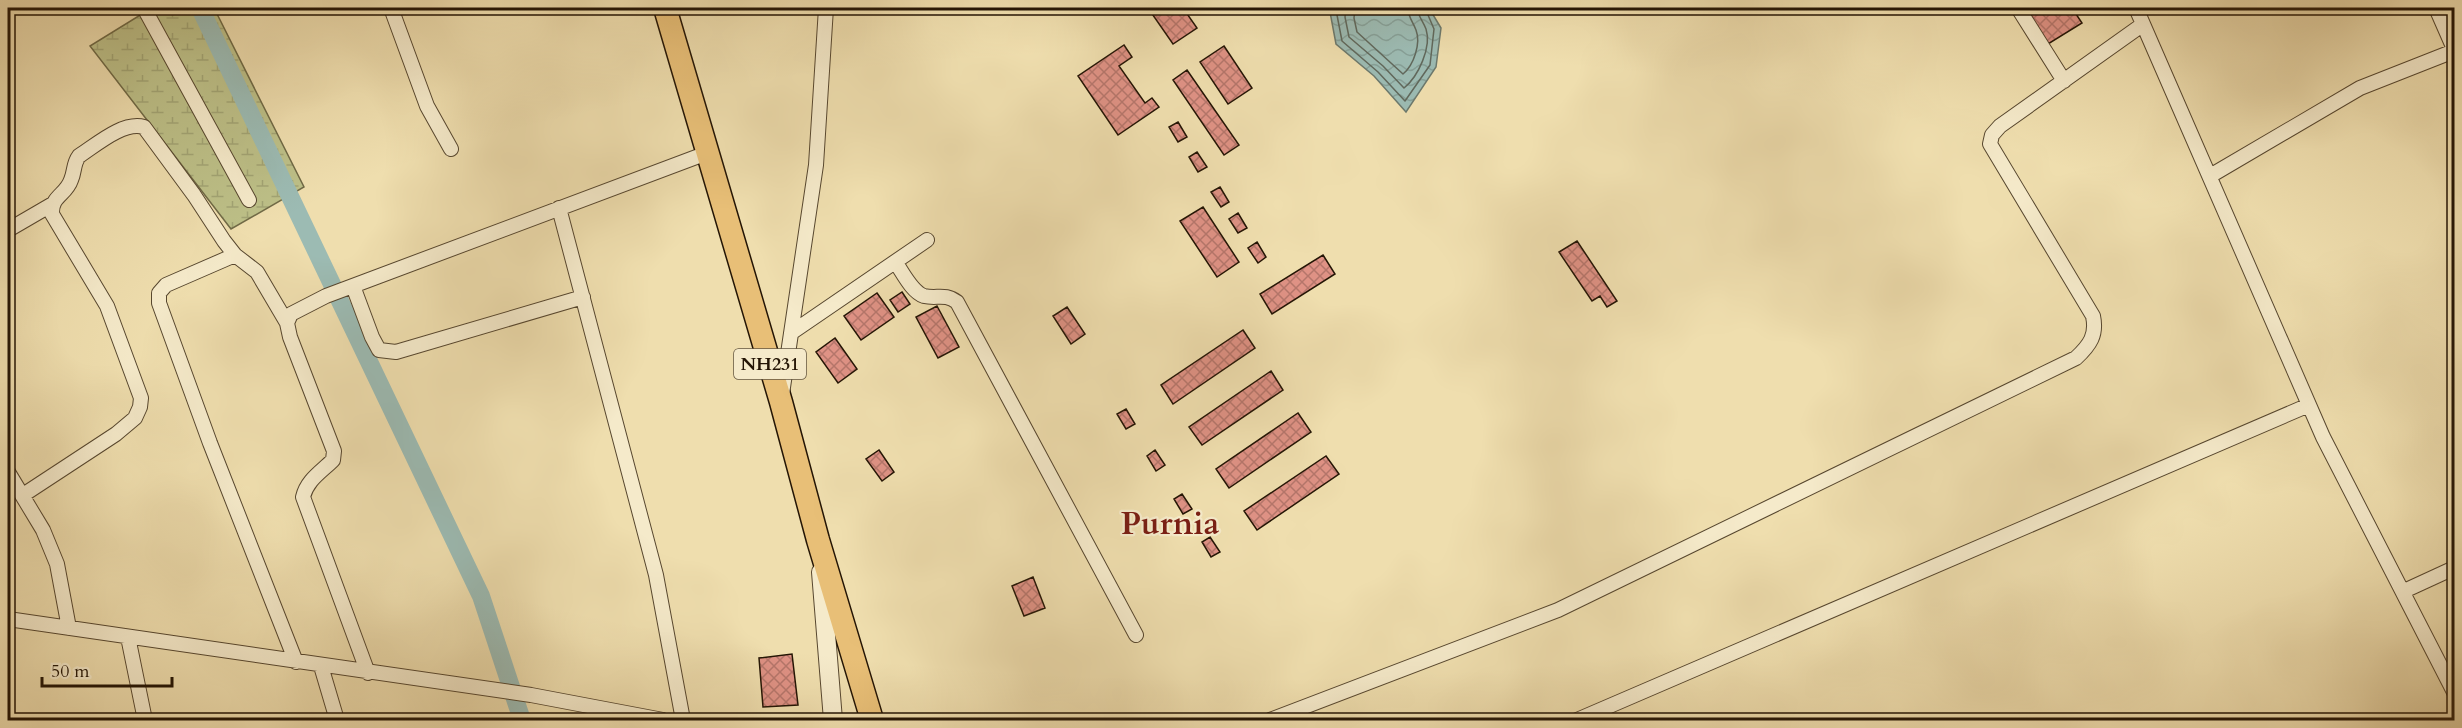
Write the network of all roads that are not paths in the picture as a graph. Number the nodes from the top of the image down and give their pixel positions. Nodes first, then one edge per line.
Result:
1 (144, 8) edge
2 (391, 8) edge
3 (665, 8) edge
4 (826, 8) edge
5 (2018, 8) edge
6 (2136, 8) edge
7 (2436, 8) edge
8 (2142, 25) junction
9 (2454, 50) edge
10 (2064, 81) junction
11 (451, 149) dead end
12 (707, 153) junction
13 (2210, 176) junction
14 (249, 200) dead end
15 (51, 206) junction
16 (559, 208) junction
17 (8, 230) edge
18 (927, 240) dead end
19 (235, 255) junction
20 (896, 263) junction
21 (349, 287) junction
22 (583, 297) junction
23 (287, 323) junction
24 (791, 333) junction
25 (781, 402) junction
26 (2309, 405) junction
27 (8, 472) edge
28 (23, 495) junction
29 (818, 540) junction
30 (2454, 568) edge
31 (2404, 591) junction
32 (8, 619) edge
33 (69, 628) junction
34 (1136, 635) dead end
35 (128, 637) junction
36 (296, 662) junction
37 (321, 666) junction
38 (368, 673) junction
39 (2454, 692) edge
40 (145, 720) edge
41 (337, 720) edge
42 (663, 720) edge
43 (683, 720) edge
44 (833, 720) edge
45 (872, 720) edge
46 (1270, 720) edge
47 (1576, 720) edge

1 - 14 street
2 - 11 street
3 - 12 highway, NH231
4 - 24 street
5 - 10 street
6 - 8 street
7 - 9 street
8 - 10 street
8 - 13 street
9 - 13 street
10 - 46 street
12 - 16 street
12 - 25 highway, NH231
13 - 26 street
15 - 17 street
15 - 19 street
15 - 28 street
16 - 21 street
16 - 22 street
18 - 20 street
19 - 23 street
19 - 36 street
20 - 24 street
20 - 34 street
21 - 22 street
21 - 23 street
22 - 43 street
23 - 38 street
24 - 25 street
25 - 29 highway, NH231
26 - 31 street
26 - 47 street
27 - 28 street
28 - 33 street
29 - 44 street
29 - 45 highway, NH231
30 - 31 street
31 - 39 street
32 - 33 street
33 - 35 street
35 - 36 street
35 - 40 street
36 - 37 street
37 - 38 street
37 - 41 street
38 - 42 street

